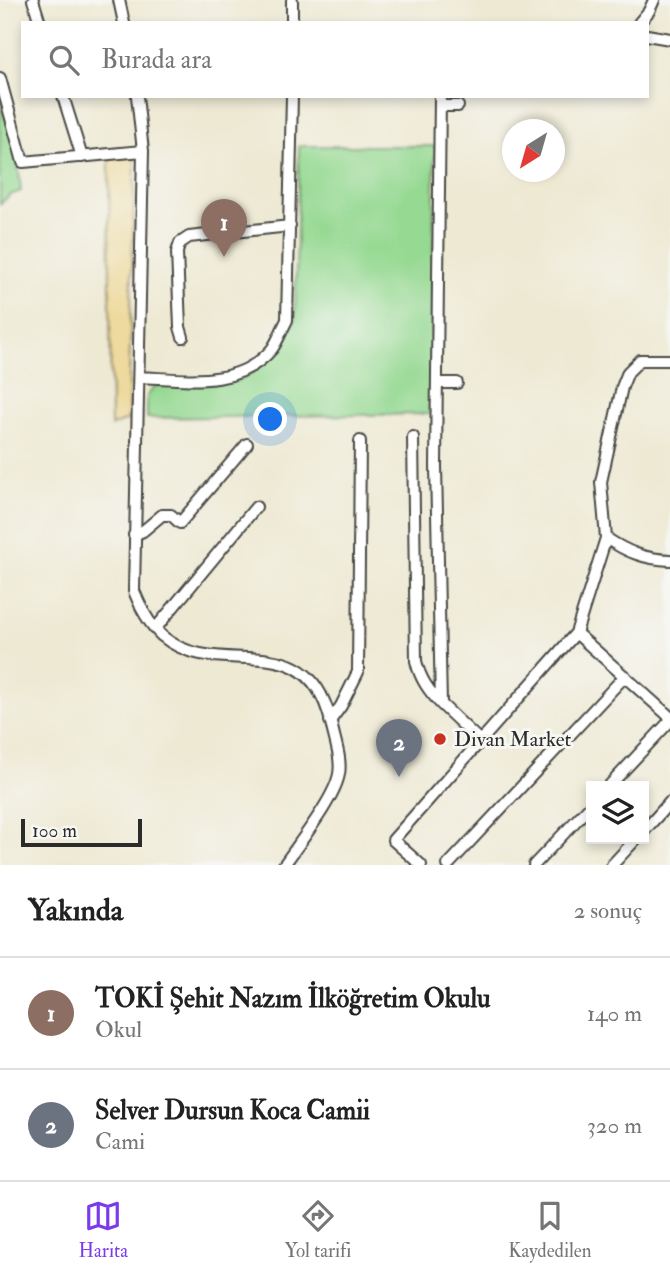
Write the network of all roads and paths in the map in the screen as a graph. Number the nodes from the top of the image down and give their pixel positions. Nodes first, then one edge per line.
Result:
1 (33, 0) edge
2 (119, 0) edge
3 (292, 0) edge
4 (654, 0) edge
5 (39, 21) edge
6 (124, 21) edge
7 (292, 21) edge
8 (641, 21) edge
9 (649, 35) edge
10 (670, 39) edge
11 (0, 78) edge
12 (64, 98) edge
13 (137, 98) edge
14 (292, 98) edge
15 (440, 101) edge
16 (458, 106) dead end
17 (143, 151) junction
18 (82, 157) junction
19 (290, 226) junction
20 (183, 337) dead end
21 (670, 360) edge
22 (139, 377) junction
23 (437, 383) junction
24 (457, 383) dead end
25 (413, 437) dead end
26 (360, 440) dead end
27 (247, 444) dead end
28 (256, 507) dead end
29 (134, 535) junction
30 (606, 538) junction
31 (670, 560) edge
32 (156, 628) junction
33 (576, 633) junction
34 (625, 676) junction
35 (441, 704) junction
36 (670, 719) edge
37 (330, 721) junction
38 (480, 741) junction
39 (614, 781) edge
40 (670, 802) edge
41 (586, 810) edge
42 (649, 825) edge
43 (631, 844) edge
44 (284, 865) edge
45 (421, 865) edge
46 (447, 865) edge
47 (534, 865) edge
48 (612, 865) edge

1 - 5 street
2 - 6 street
3 - 7 street
4 - 8 street
9 - 10 street
11 - 18 street
12 - 18 street
13 - 17 street
14 - 19 street
15 - 16 street
15 - 23 street
17 - 18 street
17 - 22 street
19 - 20 street
19 - 22 street
21 - 30 street
22 - 29 street
23 - 24 street
23 - 35 street
25 - 35 street
26 - 37 street
27 - 29 street
28 - 32 street
29 - 32 street
30 - 31 street
30 - 33 street
32 - 37 street
33 - 34 street
33 - 38 street
34 - 36 street
34 - 46 street
35 - 38 street
36 - 39 street
37 - 44 street
38 - 45 street
40 - 42 street
41 - 47 street
43 - 48 street

